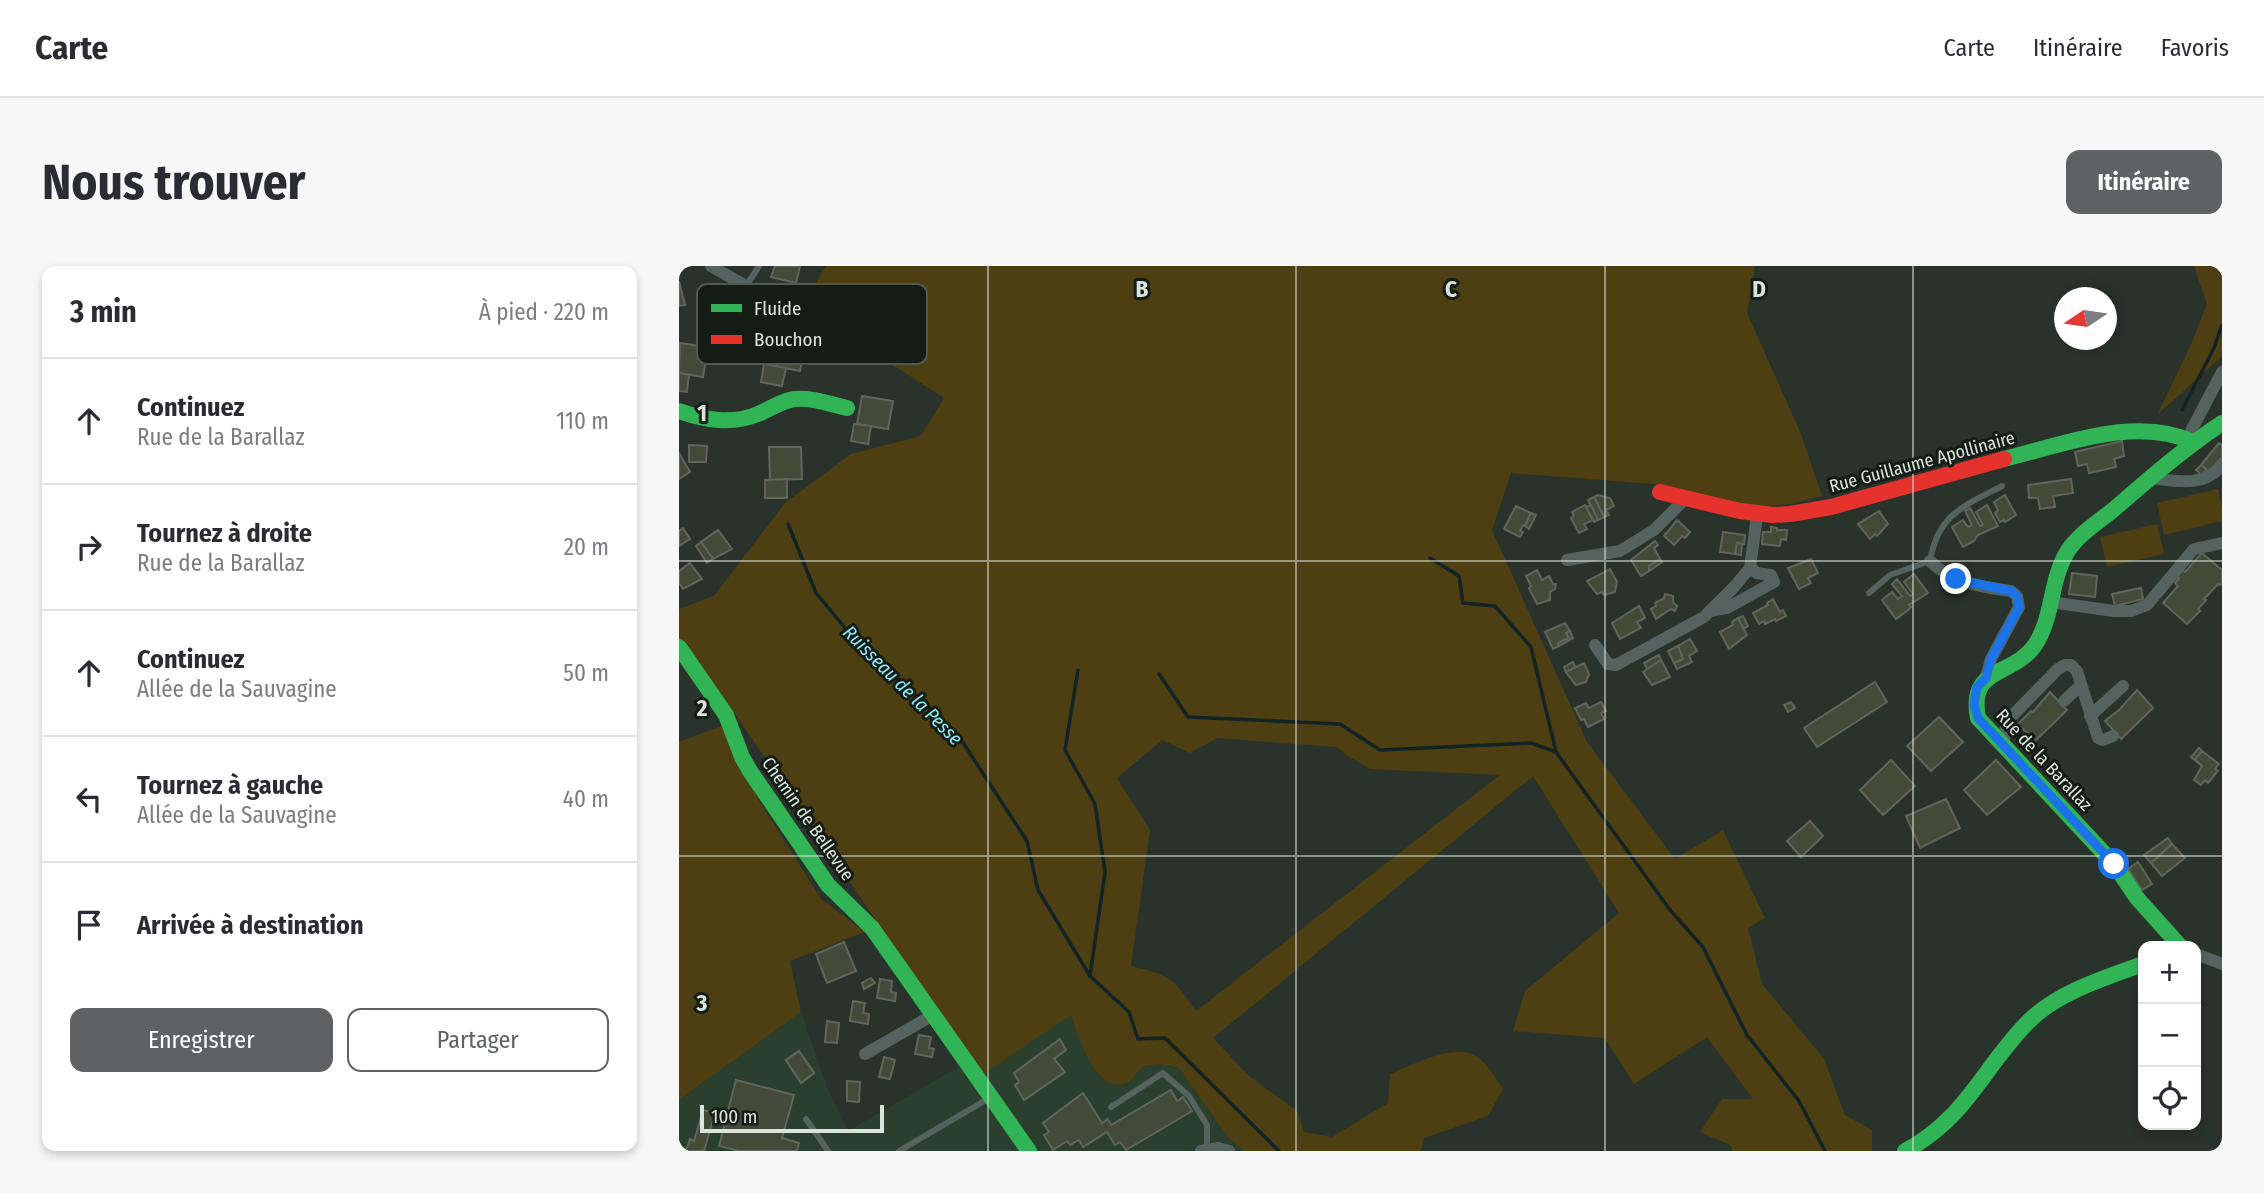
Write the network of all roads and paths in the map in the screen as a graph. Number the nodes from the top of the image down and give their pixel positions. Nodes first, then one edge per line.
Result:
1 (711, 266) edge
2 (759, 266) edge
3 (742, 284) edge
4 (747, 284) edge
5 (2222, 372) edge
6 (847, 408) dead end
7 (679, 411) edge
8 (2222, 423) edge
9 (2193, 442) junction
10 (2222, 465) edge
11 (2151, 478) junction
12 (2002, 486) dead end
13 (1660, 492) dead end
14 (1687, 497) junction
15 (1757, 516) junction
16 (2222, 543) edge
17 (1567, 560) dead end
18 (1930, 561) junction
19 (1750, 568) junction
20 (1869, 593) dead end
21 (2050, 602) junction
22 (1710, 611) junction
23 (1595, 645) dead end
24 (679, 647) edge
25 (1986, 678) junction
26 (2081, 685) junction
27 (2123, 686) dead end
28 (2064, 701) dead end
29 (2090, 716) junction
30 (2113, 736) dead end
31 (2003, 746) junction
32 (2176, 941) edge
33 (2201, 956) edge
34 (2222, 964) edge
35 (2138, 966) edge
36 (933, 1015) junction
37 (865, 1054) dead end
38 (991, 1097) junction
39 (1111, 1107) dead end
40 (806, 1119) dead end
41 (1024, 1147) edge
42 (1205, 1150) edge
43 (828, 1151) edge
44 (899, 1151) edge
45 (1229, 1151) edge
46 (1905, 1151) edge

1 - 3 street
2 - 4 lane
5 - 9 street
6 - 7 street
8 - 9 street
9 - 11 street
9 - 15 street, Rue Guillaume Apollinaire
10 - 11 street
11 - 21 street
12 - 18 lane
13 - 14 street, Rue Guillaume Apollinaire
14 - 15 street, Rue Guillaume Apollinaire
14 - 17 street
15 - 19 street
16 - 21 street
18 - 20 lane
18 - 25 street
19 - 22 street
19 - 22 street
21 - 25 street
22 - 23 street
24 - 36 street, Chemin de Bellevue
25 - 31 street, Rue de la Barallaz
26 - 28 street
26 - 29 street
26 - 31 street
27 - 29 street
29 - 30 street
31 - 32 street, Rue de la Barallaz
33 - 34 street
35 - 46 street
36 - 37 street
36 - 38 street, Chemin de Bellevue
38 - 41 street, Chemin de Bellevue
38 - 44 lane
39 - 42 lane
40 - 43 lane
42 - 45 street

